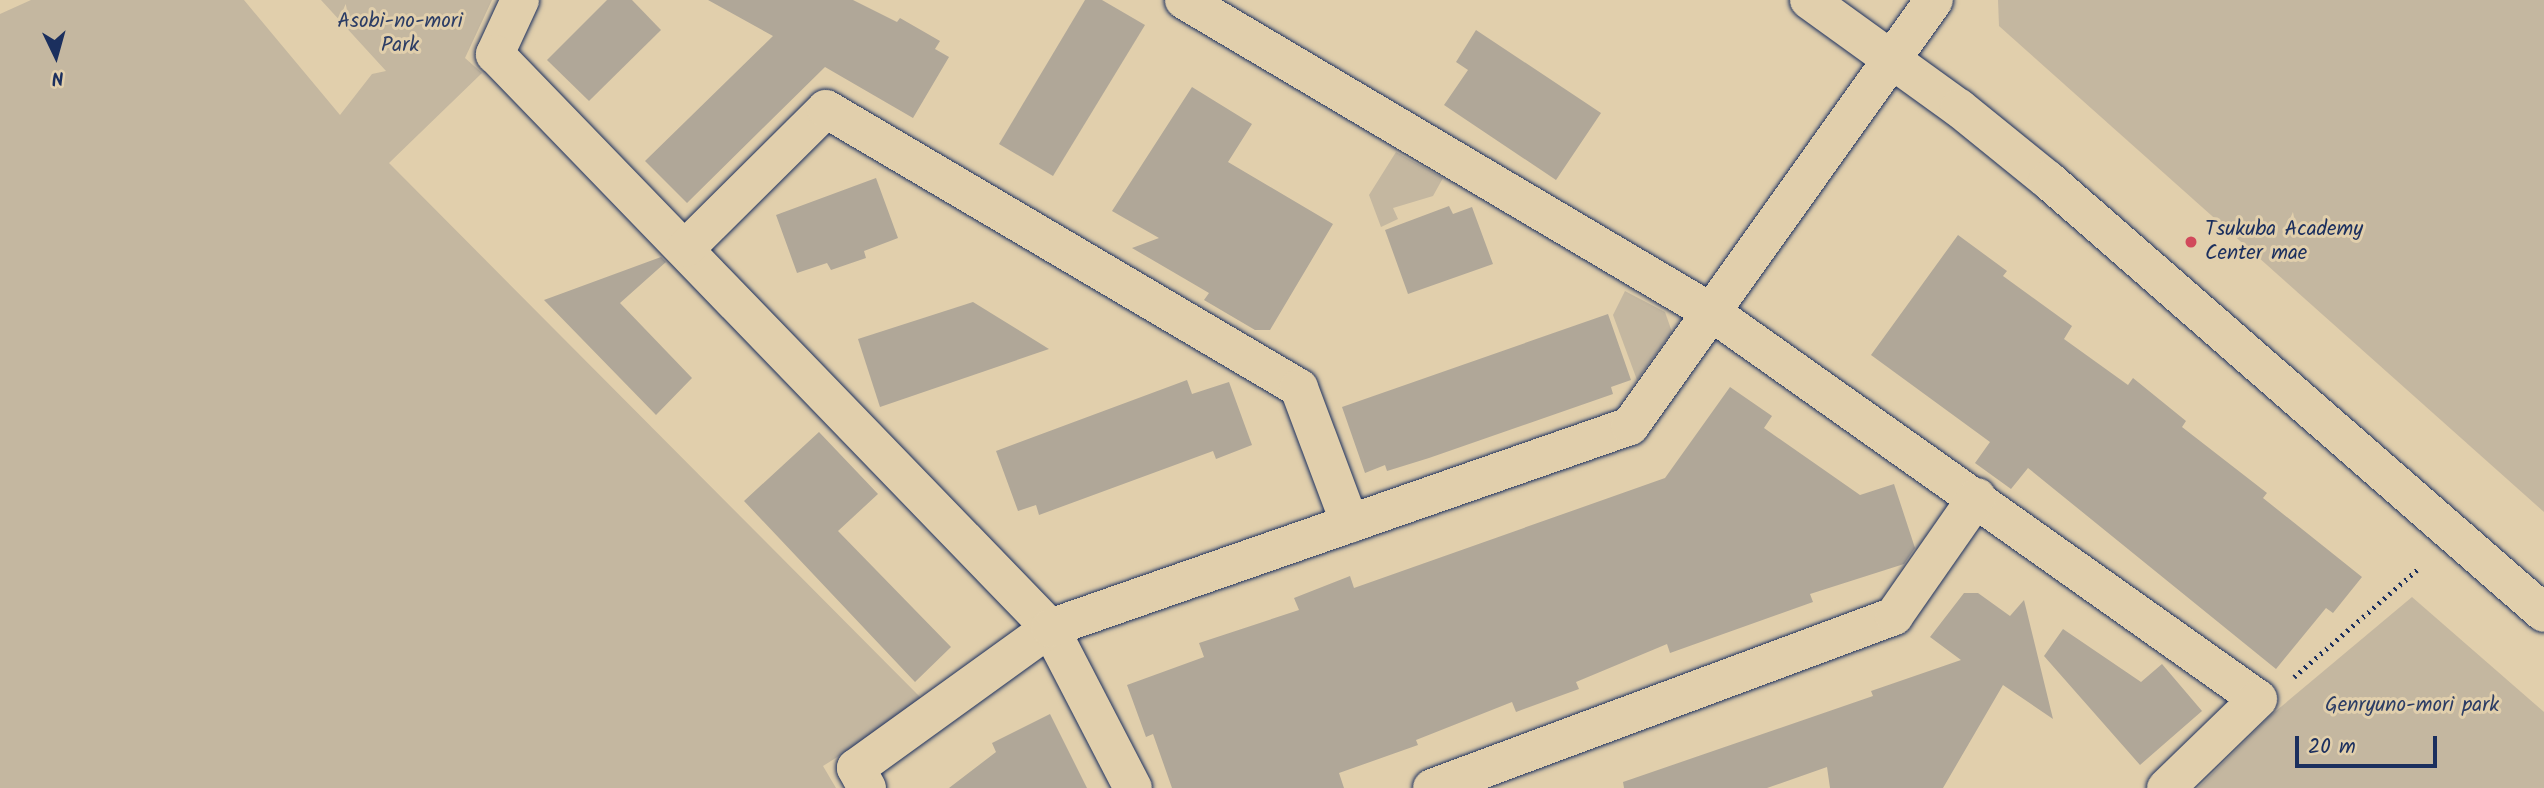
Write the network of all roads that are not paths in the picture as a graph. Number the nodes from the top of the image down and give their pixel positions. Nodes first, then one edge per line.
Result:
1 (520, 0) edge
2 (1184, 0) edge
3 (1809, 0) edge
4 (1934, 0) edge
5 (1893, 60) junction
6 (686, 248) junction
7 (1714, 314) junction
8 (1977, 497) junction
9 (1350, 524) junction
10 (2544, 613) edge
11 (1050, 628) junction
12 (867, 788) edge
13 (1133, 788) edge
14 (1432, 788) edge
15 (2166, 788) edge

1 - 6 street
2 - 7 street
3 - 5 street
4 - 5 street
5 - 7 street
5 - 10 street
6 - 9 street
6 - 11 street
7 - 8 street
7 - 9 street
8 - 14 street
8 - 15 street
9 - 11 street
11 - 12 street
11 - 13 street

